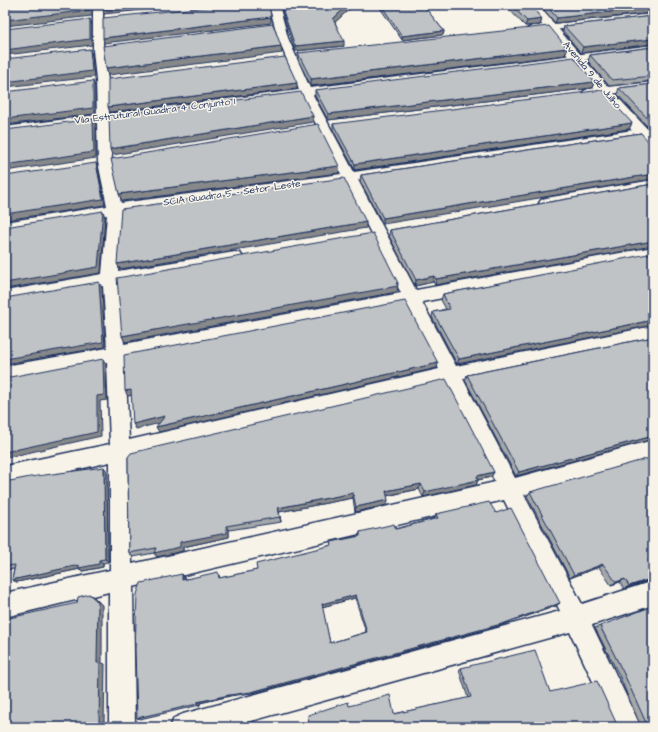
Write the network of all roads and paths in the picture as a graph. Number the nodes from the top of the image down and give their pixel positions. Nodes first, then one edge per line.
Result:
1 (98, 5) edge
2 (274, 5) edge
3 (532, 5) edge
4 (202, 8) edge
5 (653, 17) edge
6 (552, 27) junction
7 (521, 30) edge
8 (208, 36) edge
9 (653, 48) edge
10 (304, 55) edge
11 (577, 56) junction
12 (285, 57) junction
13 (106, 80) junction
14 (87, 82) edge
15 (653, 85) edge
16 (305, 91) junction
17 (604, 91) junction
18 (573, 95) edge
19 (103, 117) junction
20 (339, 124) edge
21 (323, 126) junction
22 (308, 129) edge
23 (5, 131) edge
24 (647, 131) edge
25 (653, 144) edge
26 (121, 160) edge
27 (105, 162) junction
28 (90, 164) edge
29 (349, 177) junction
30 (653, 184) edge
31 (535, 205) edge
32 (115, 209) junction
33 (5, 227) edge
34 (653, 252) edge
35 (252, 254) edge
36 (110, 278) junction
37 (5, 297) edge
38 (411, 299) junction
39 (653, 333) edge
40 (116, 352) junction
41 (5, 374) edge
42 (451, 374) junction
43 (653, 449) edge
44 (120, 451) junction
45 (5, 476) edge
46 (509, 489) junction
47 (120, 579) junction
48 (653, 593) edge
49 (5, 605) edge
50 (576, 618) junction
51 (122, 727) edge
52 (183, 727) edge
53 (628, 727) edge

1 - 13 street
2 - 12 street
3 - 6 street, Avenida 9 de Julho
4 - 8 street
5 - 6 street
6 - 7 street
6 - 11 street, Avenida 9 de Julho
9 - 11 street, Vila Estrutural Quadra 4 Conjunto 1
10 - 12 street
11 - 16 street, Vila Estrutural Quadra 4 Conjunto 1
11 - 17 street, Avenida 9 de Julho
12 - 16 street
13 - 14 street
13 - 19 street
15 - 17 street
16 - 19 street, Vila Estrutural Quadra 4 Conjunto 1
16 - 21 street
17 - 18 street
17 - 24 street, Avenida 9 de Julho
19 - 23 street, Vila Estrutural Quadra 4 Conjunto 1
19 - 27 street
20 - 21 street
21 - 22 street
21 - 29 street
24 - 25 street, Avenida 9 de Julho
24 - 29 street, SCIA Quadra 5 - Setor Leste
26 - 27 street
27 - 28 street
27 - 32 street
29 - 32 street, SCIA Quadra 5 - Setor Leste
29 - 38 street
30 - 31 street
32 - 33 street, SCIA Quadra 5 - Setor Leste
32 - 36 street
34 - 38 street
35 - 36 street
36 - 37 street
36 - 40 street
38 - 40 street
38 - 42 street
39 - 42 street
40 - 41 street
40 - 44 street
42 - 44 street
42 - 46 street
43 - 46 street
44 - 45 street
44 - 47 street
46 - 47 street
46 - 50 street
47 - 49 street
47 - 51 street
48 - 50 street
50 - 52 street
50 - 53 street

